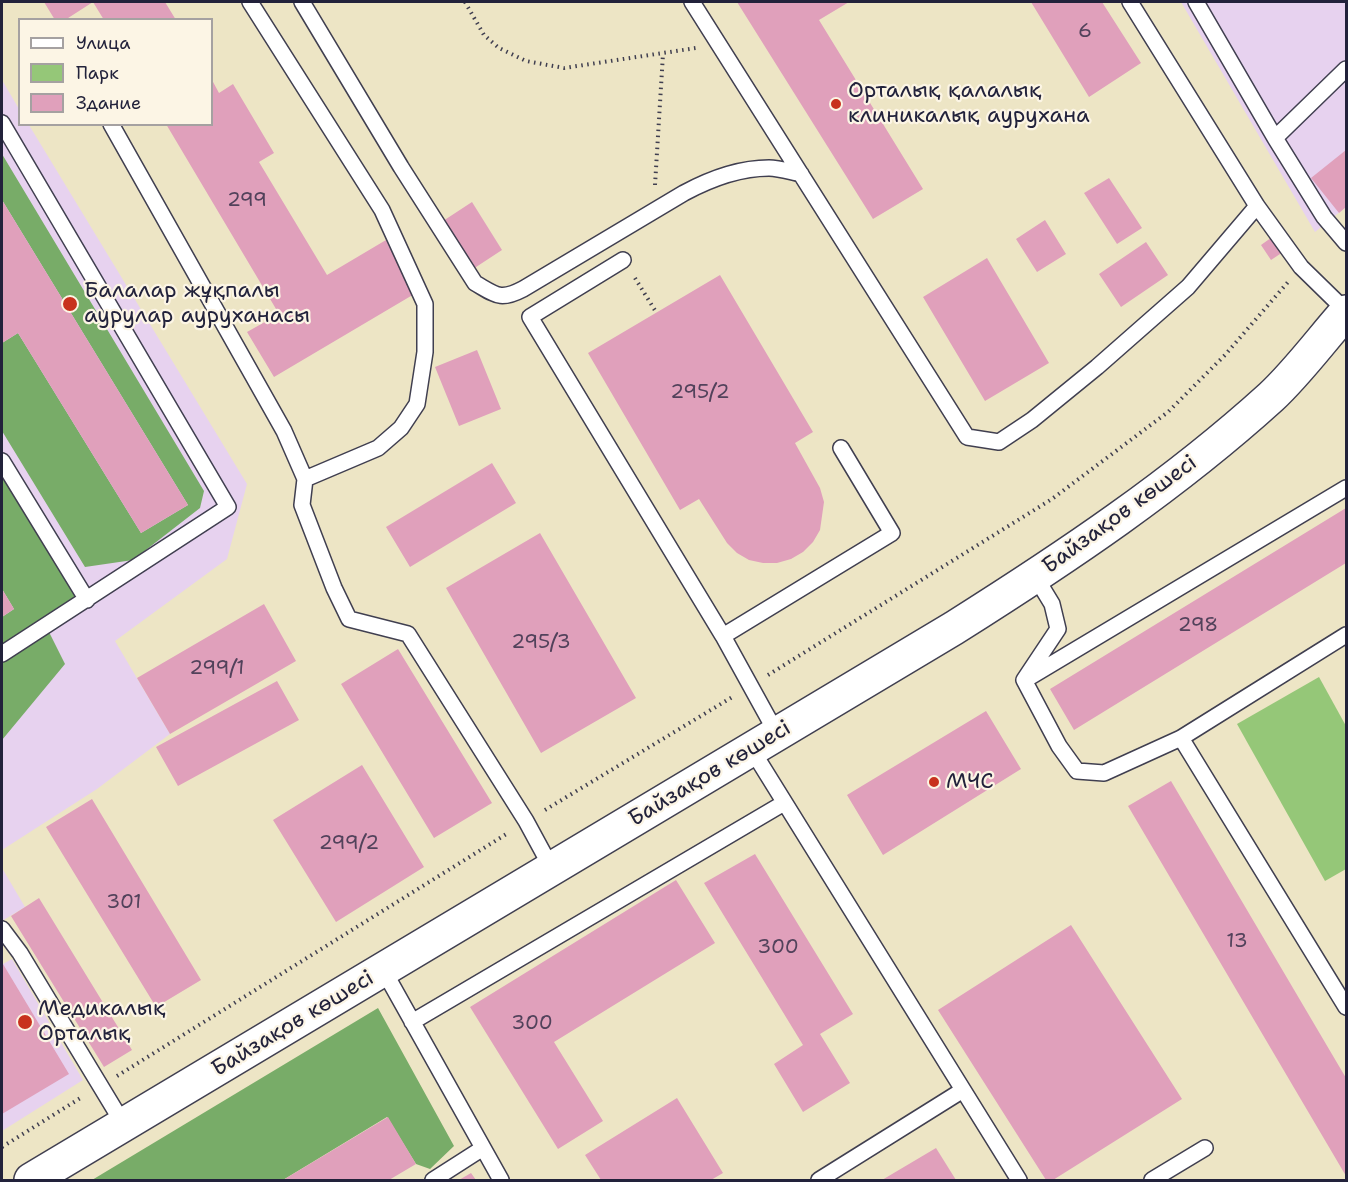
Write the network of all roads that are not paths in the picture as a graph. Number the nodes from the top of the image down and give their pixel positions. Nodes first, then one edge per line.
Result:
1 (250, 2) edge
2 (302, 2) edge
3 (692, 2) edge
4 (1130, 2) edge
5 (1196, 2) edge
6 (1347, 69) edge
7 (2, 123) edge
8 (112, 126) edge
9 (1275, 138) junction
10 (801, 174) junction
11 (1257, 207) junction
12 (1347, 243) edge
13 (624, 260) road end
14 (1347, 311) edge
15 (841, 448) dead end
16 (2, 461) edge
17 (305, 478) junction
18 (1347, 488) edge
19 (1035, 576) junction
20 (87, 600) junction
21 (1347, 635) edge
22 (723, 636) junction
23 (2, 654) edge
24 (1024, 680) junction
25 (1181, 738) junction
26 (764, 742) junction
27 (784, 803) junction
28 (552, 869) junction
29 (2, 929) edge
30 (384, 971) junction
31 (1347, 1007) edge
32 (412, 1022) junction
33 (963, 1090) junction
34 (124, 1125) junction
35 (483, 1148) junction
36 (1205, 1149) dead end
37 (31, 1180) edge
38 (433, 1180) edge
39 (501, 1180) edge
40 (819, 1180) edge
41 (1018, 1180) edge
42 (1152, 1180) edge

1 - 17 lane
2 - 10 lane
3 - 10 lane
4 - 11 lane
5 - 9 lane
6 - 9 lane
7 - 20 lane
8 - 17 lane
9 - 12 lane
10 - 11 lane
11 - 14 lane
13 - 22 lane
14 - 19 street, Байзақов көшесі
15 - 22 lane
16 - 20 lane
17 - 28 lane
18 - 24 lane
19 - 24 lane
19 - 26 street, Байзақов көшесі
20 - 23 lane
21 - 25 lane
22 - 26 lane
24 - 25 lane
25 - 31 lane
26 - 27 lane
26 - 28 street, Байзақов көшесі
27 - 32 lane
27 - 33 lane
28 - 30 street, Байзақов көшесі
29 - 34 lane
30 - 32 lane
30 - 34 street, Байзақов көшесі
32 - 35 lane
33 - 40 lane
33 - 41 lane
34 - 37 street, Байзақов көшесі
35 - 38 lane
35 - 39 lane
36 - 42 lane

